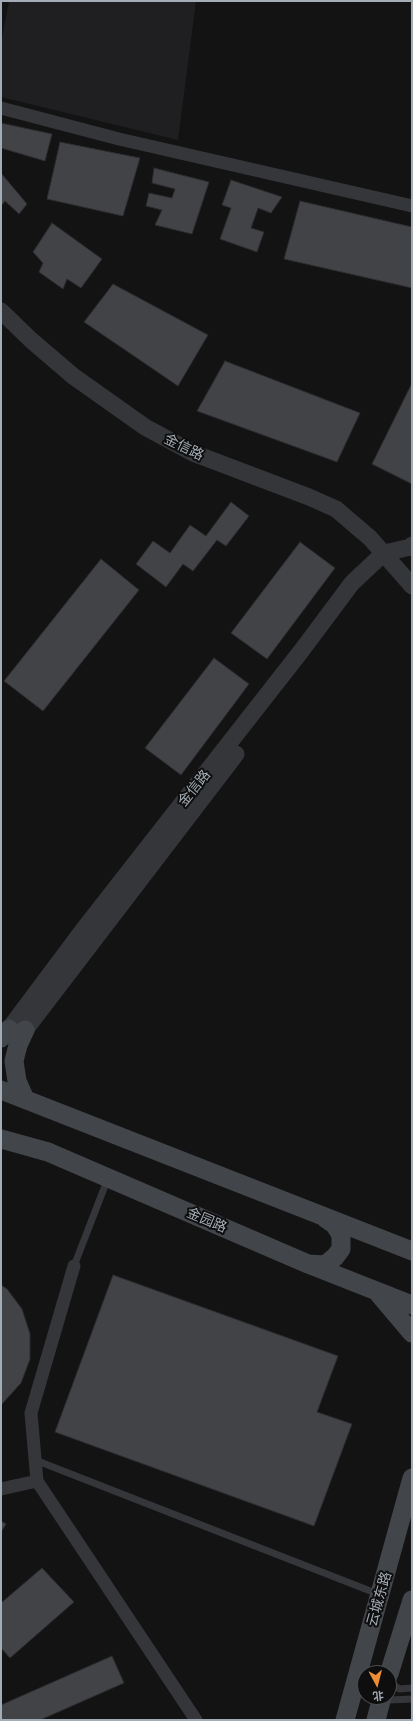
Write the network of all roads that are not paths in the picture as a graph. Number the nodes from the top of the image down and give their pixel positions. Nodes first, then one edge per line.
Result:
1 (1, 108) edge
2 (412, 206) edge
3 (1, 311) edge
4 (412, 545) edge
5 (384, 553) junction
6 (412, 586) edge
7 (12, 1032) edge
8 (1, 1090) edge
9 (25, 1099) junction
10 (1, 1130) edge
11 (1, 1139) edge
12 (48, 1152) junction
13 (108, 1178) junction
14 (322, 1215) junction
15 (410, 1249) edge
16 (308, 1264) junction
17 (74, 1266) joint
18 (377, 1291) junction
19 (412, 1305) edge
20 (412, 1333) edge
21 (35, 1460) junction
22 (412, 1478) edge
23 (37, 1481) junction
24 (1, 1489) edge
25 (380, 1595) junction
26 (412, 1600) edge
27 (396, 1665) edge
28 (397, 1680) edge
29 (412, 1688) edge
30 (412, 1699) edge
31 (397, 1702) edge
32 (196, 1720) edge
33 (345, 1720) edge

1 - 2 street
3 - 5 street, 金信路
4 - 5 street
5 - 6 street
5 - 7 street, 金信路
7 - 9 main road
8 - 9 main road
9 - 14 main road
10 - 12 main road
11 - 12 main road, 金园路
12 - 13 main road, 金园路
13 - 16 main road, 金园路
13 - 17 lane
14 - 15 main road
14 - 16 main road
16 - 18 main road, 金园路
17 - 21 street
18 - 19 main road, 金园路
18 - 20 main road
21 - 23 street
21 - 25 lane
22 - 25 main road, 云城东路
23 - 24 street
23 - 32 street
25 - 33 main road, 云城东路
26 - 27 main road
28 - 29 lane
30 - 31 lane

